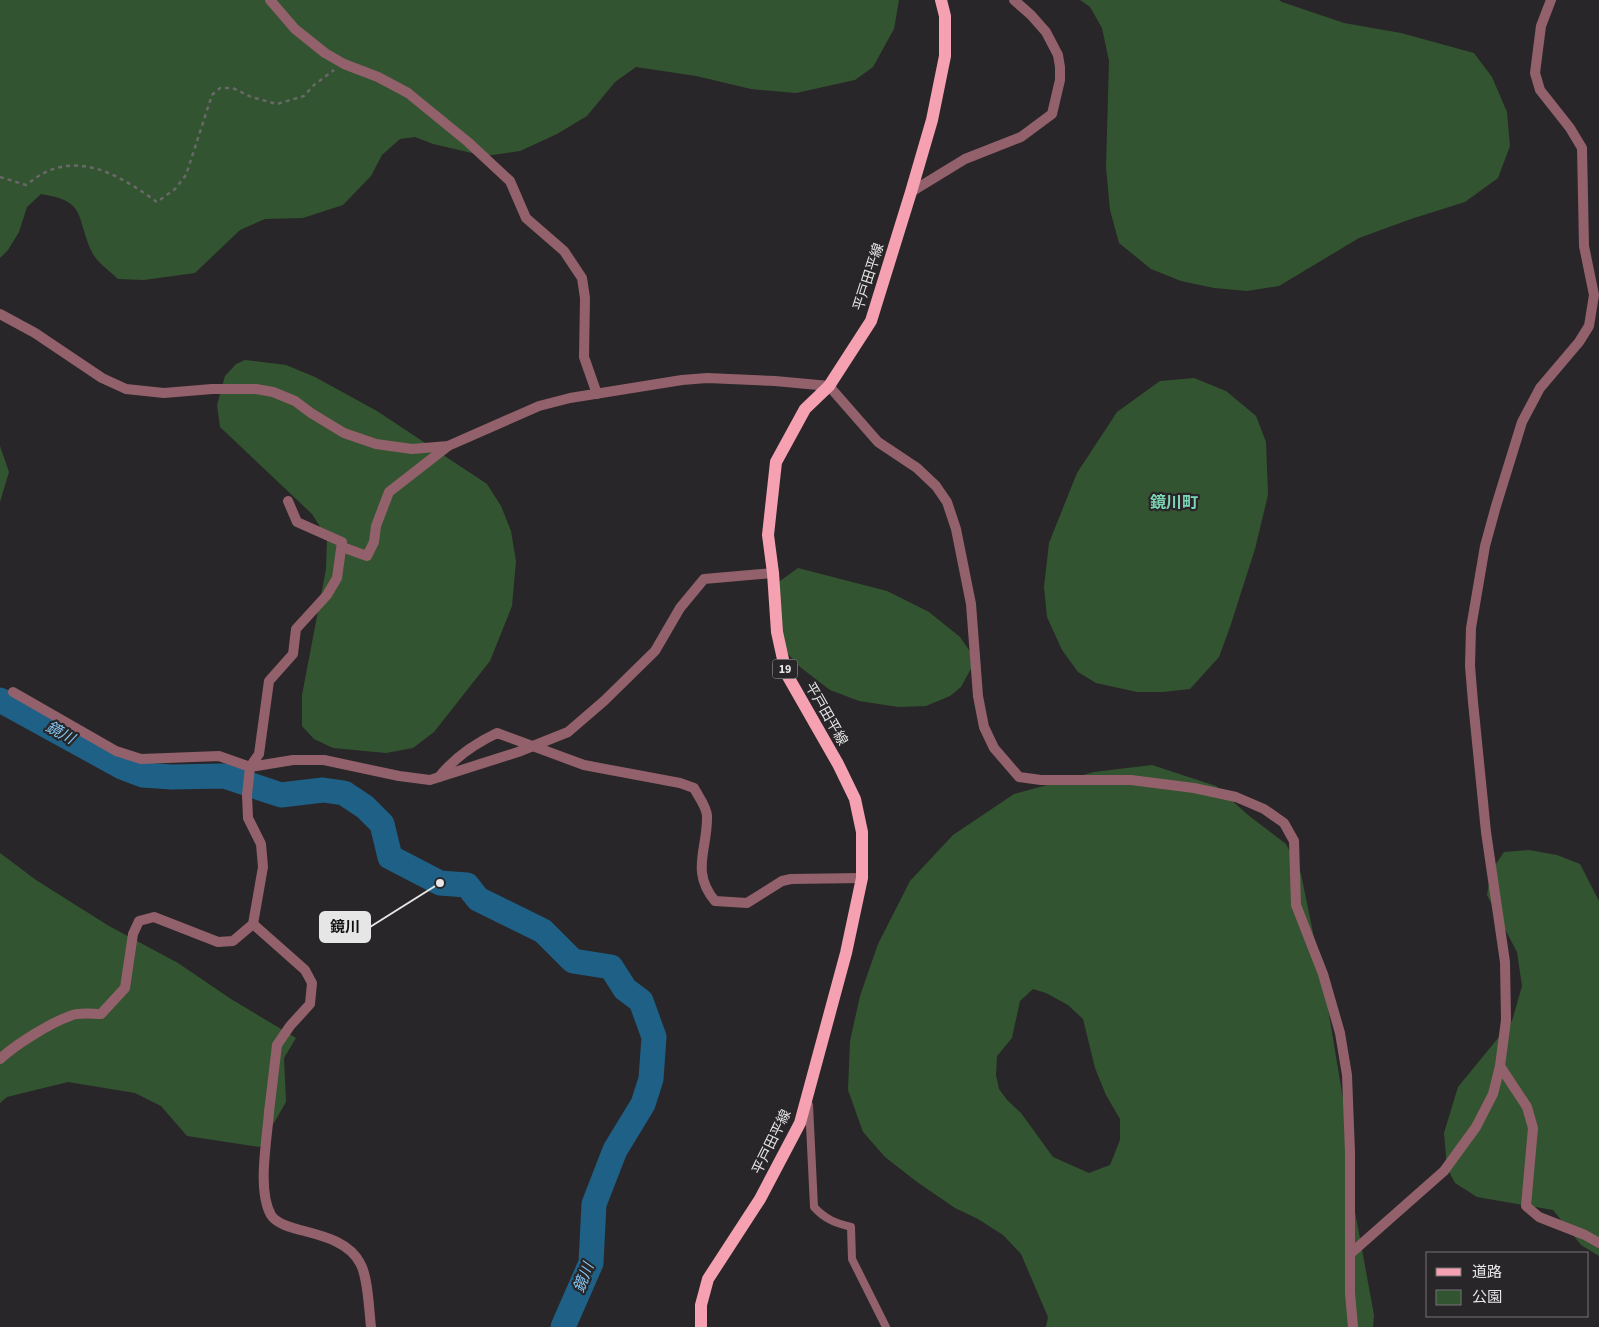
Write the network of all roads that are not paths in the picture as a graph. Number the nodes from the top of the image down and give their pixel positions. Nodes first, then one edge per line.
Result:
1 (270, 0) edge
2 (941, 0) edge
3 (1014, 0) edge
4 (1551, 0) edge
5 (911, 192) junction
6 (0, 314) edge
7 (829, 386) junction
8 (597, 394) junction
9 (448, 446) junction
10 (288, 502) dead end
11 (342, 547) junction
12 (773, 573) junction
13 (13, 692) dead end
14 (250, 767) junction
15 (438, 777) junction
16 (862, 878) junction
17 (253, 924) junction
18 (0, 1059) edge
19 (1500, 1066) junction
20 (808, 1093) junction
21 (1599, 1243) edge
22 (1350, 1254) junction
23 (370, 1327) edge
24 (701, 1327) edge
25 (886, 1327) edge
26 (1354, 1327) edge

1 - 8 street
2 - 5 main road, 平戸田平線 / 19
3 - 5 street
4 - 19 street
5 - 7 main road, 平戸田平線 / 19
6 - 9 street
7 - 8 street
7 - 12 main road, 平戸田平線 / 19
7 - 22 street
8 - 9 street
9 - 11 street
10 - 11 street
11 - 14 street
12 - 15 street
12 - 16 main road, 平戸田平線 / 19
13 - 14 street
14 - 15 street
14 - 17 street
15 - 16 street
16 - 20 main road, 平戸田平線 / 19
17 - 18 street
17 - 23 street
19 - 21 street
19 - 22 street
20 - 24 main road, 平戸田平線 / 19
20 - 25 lane
22 - 26 street

